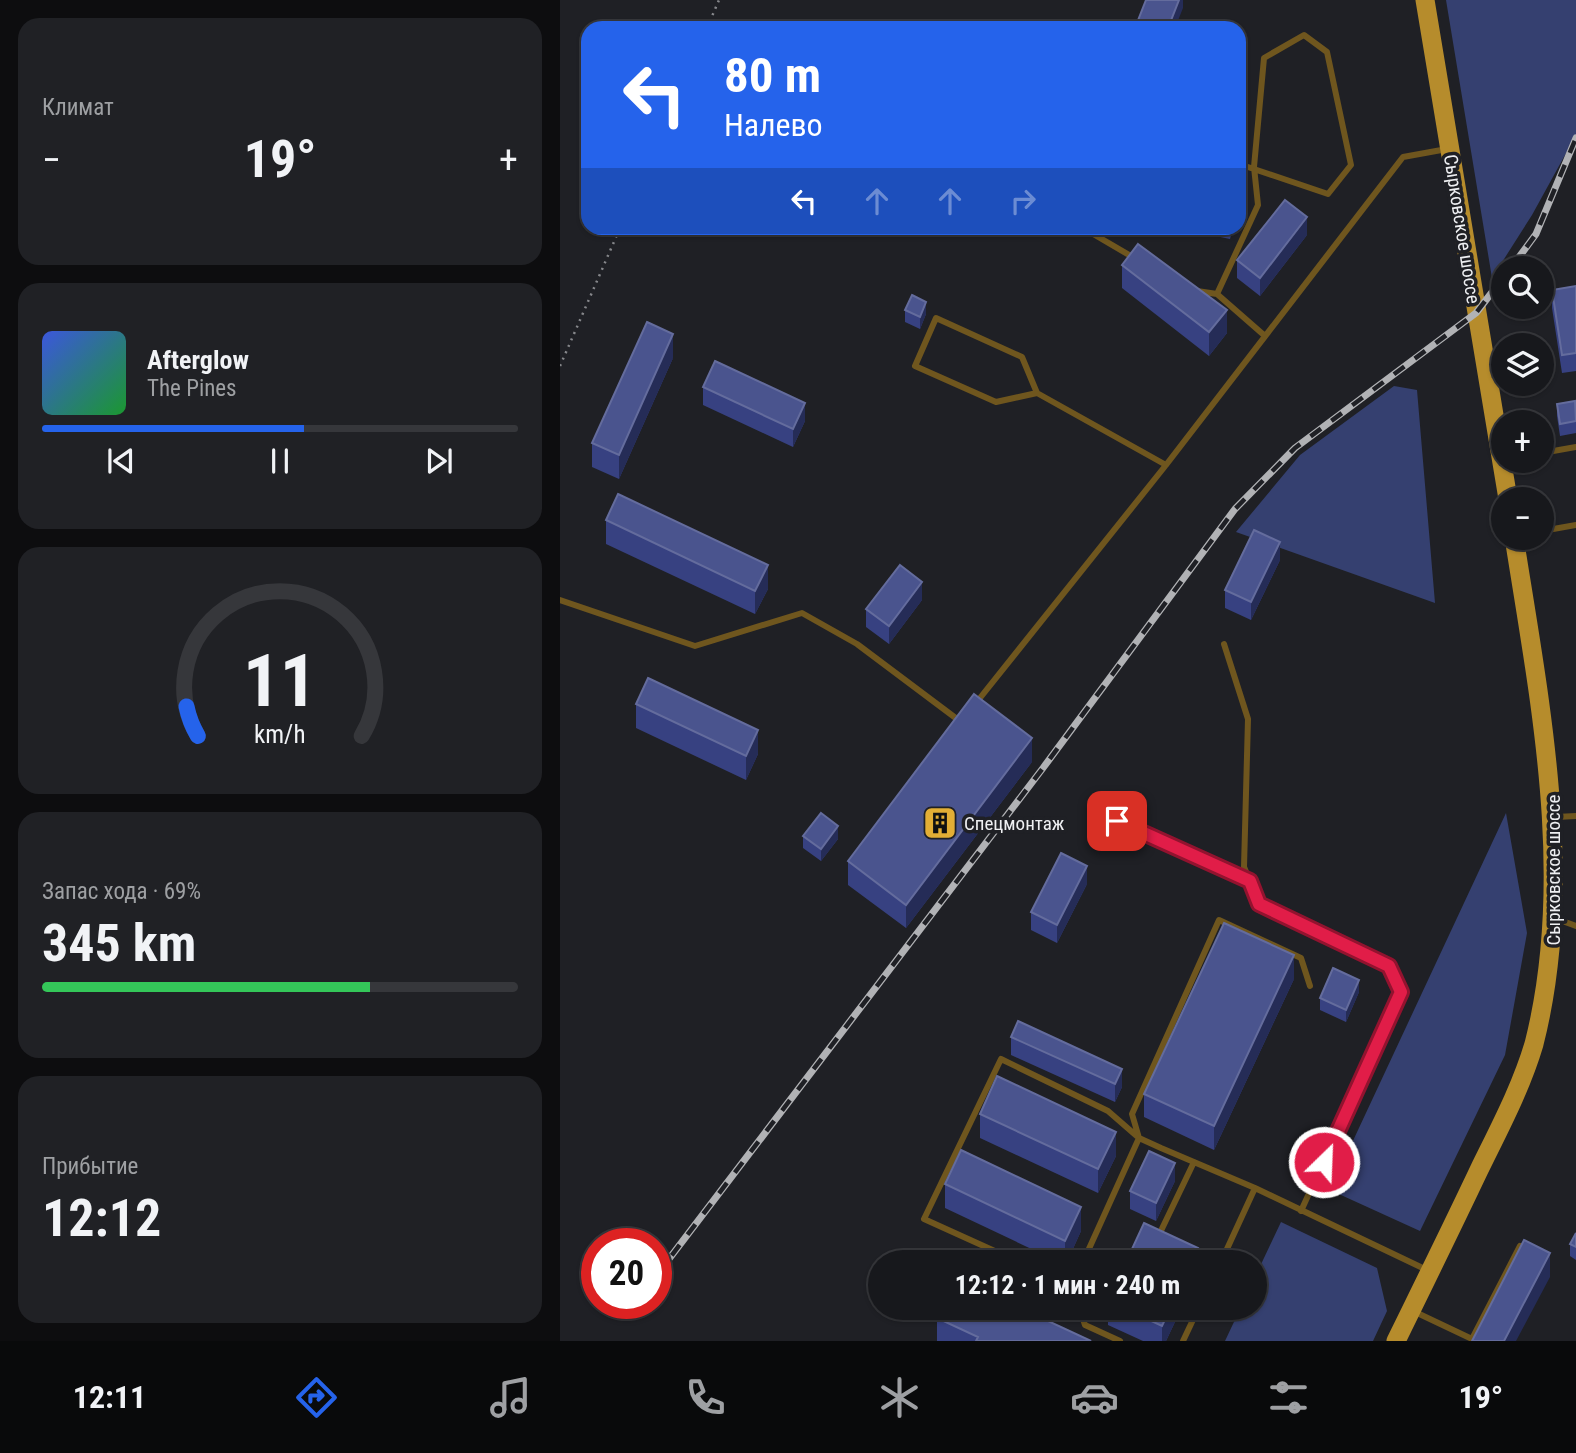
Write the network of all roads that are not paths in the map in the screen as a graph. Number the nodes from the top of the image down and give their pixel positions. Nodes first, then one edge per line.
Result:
1 (1425, 0) edge
2 (1449, 149) junction
3 (1246, 165) edge
4 (1254, 167) junction
5 (1246, 231) edge
6 (1095, 235) edge
7 (1244, 235) edge
8 (1141, 262) edge
9 (1187, 290) edge
10 (1217, 294) junction
11 (1265, 335) junction
12 (1037, 393) junction
13 (1494, 410) edge
14 (1576, 447) edge
15 (1554, 451) edge
16 (1166, 465) junction
17 (1576, 525) edge
18 (1554, 529) edge
19 (1516, 550) edge
20 (560, 600) edge
21 (1224, 644) dead end
22 (961, 722) junction
23 (952, 732) edge
24 (1576, 816) edge
25 (1556, 817) junction
26 (1117, 821) dead end
27 (1250, 881) junction
28 (1557, 919) junction
29 (1576, 926) edge
30 (1310, 986) dead end
31 (1139, 1138) junction
32 (1194, 1162) junction
33 (1255, 1188) junction
34 (1301, 1211) junction
35 (1167, 1246) edge
36 (1520, 1246) edge
37 (992, 1250) edge
38 (1088, 1250) edge
39 (1227, 1250) edge
40 (1430, 1271) junction
41 (1411, 1310) junction
42 (1083, 1320) edge
43 (1193, 1320) edge
44 (1120, 1341) edge
45 (1183, 1341) edge
46 (1396, 1341) edge

1 - 2 main road, Сырковское шоссе
2 - 11 lane
2 - 13 main road, Сырковское шоссе
3 - 4 lane
4 - 4 lane
4 - 5 lane
6 - 8 lane
7 - 10 lane
9 - 10 lane
10 - 11 lane
11 - 16 lane
12 - 12 lane
12 - 16 lane
14 - 15 lane
16 - 22 lane
17 - 18 lane
19 - 25 main road, Сырковское шоссе
20 - 22 lane
21 - 27 lane
22 - 23 lane
24 - 25 lane
25 - 28 main road, Сырковское шоссе
26 - 27 lane
27 - 34 lane
28 - 29 lane
28 - 40 main road, Сырковское шоссе
30 - 31 lane
31 - 32 lane
31 - 37 lane
31 - 38 lane
32 - 33 lane
32 - 35 lane
33 - 34 lane
33 - 39 lane
34 - 40 lane
36 - 41 lane
40 - 41 main road, Сырковское шоссе
41 - 46 main road, Сырковское шоссе
42 - 44 lane
43 - 45 lane

